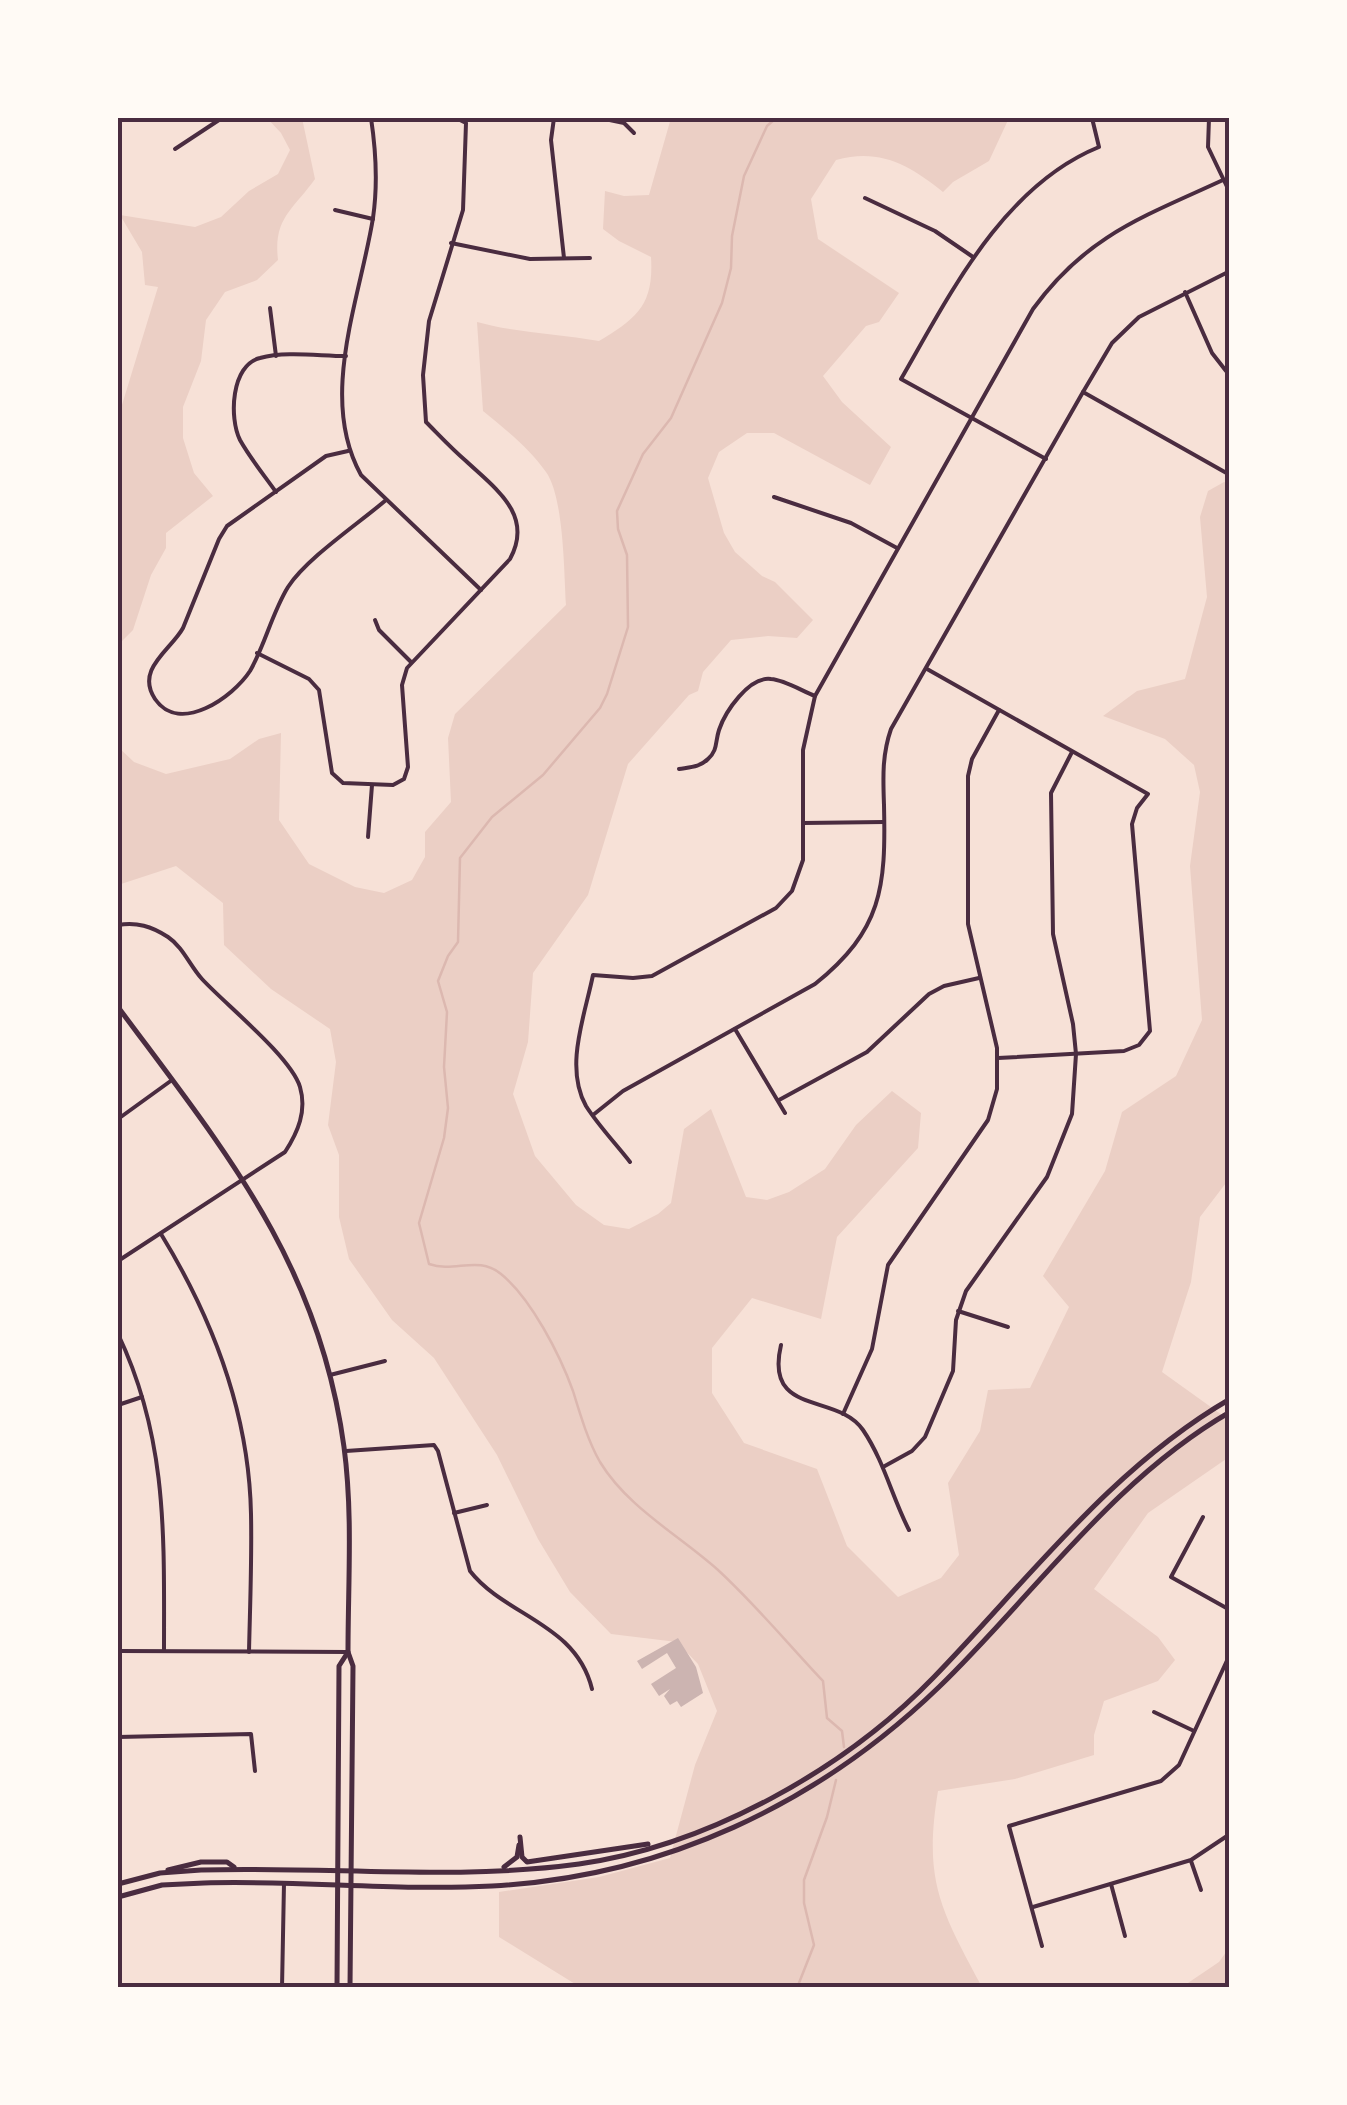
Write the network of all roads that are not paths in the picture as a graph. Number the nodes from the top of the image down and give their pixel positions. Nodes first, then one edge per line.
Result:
1 (222, 118) edge
2 (371, 118) edge
3 (554, 118) edge
4 (600, 118) edge
5 (1092, 118) edge
6 (1209, 118) edge
7 (634, 133) dead end
8 (175, 148) dead end
9 (1223, 180) junction
10 (1230, 193) edge
11 (865, 198) dead end
12 (335, 210) dead end
13 (373, 219) junction
14 (451, 243) junction
15 (973, 257) junction
16 (564, 258) junction
17 (590, 258) dead end
18 (1230, 271) edge
19 (1184, 292) junction
20 (270, 308) dead end
21 (276, 356) junction
22 (346, 356) junction
23 (1230, 376) edge
24 (1083, 392) junction
25 (972, 417) junction
26 (348, 451) junction
27 (1046, 459) junction
28 (1230, 474) edge
29 (276, 492) junction
30 (774, 497) dead end
31 (386, 500) junction
32 (898, 548) junction
33 (482, 590) junction
34 (376, 620) dead end
35 (257, 654) junction
36 (412, 662) junction
37 (927, 670) junction
38 (815, 696) junction
39 (998, 710) junction
40 (1072, 752) junction
41 (680, 769) dead end
42 (372, 784) junction
43 (884, 822) junction
44 (803, 823) junction
45 (368, 837) dead end
46 (118, 925) edge
47 (979, 978) junction
48 (118, 1006) edge
49 (735, 1028) junction
50 (1076, 1054) junction
51 (998, 1058) junction
52 (172, 1080) junction
53 (778, 1100) junction
54 (786, 1113) dead end
55 (594, 1115) junction
56 (118, 1119) edge
57 (630, 1162) dead end
58 (243, 1178) junction
59 (160, 1233) junction
60 (118, 1261) edge
61 (958, 1311) junction
62 (1008, 1327) dead end
63 (118, 1334) edge
64 (781, 1345) dead end
65 (385, 1361) dead end
66 (330, 1375) junction
67 (142, 1397) junction
68 (1230, 1399) edge
69 (118, 1404) edge
70 (1230, 1412) edge
71 (843, 1414) junction
72 (344, 1451) junction
73 (883, 1468) junction
74 (487, 1505) dead end
75 (454, 1513) junction
76 (1203, 1517) dead end
77 (909, 1530) dead end
78 (1230, 1610) edge
79 (118, 1651) edge
80 (164, 1651) junction
81 (249, 1652) junction
82 (348, 1652) junction
83 (1230, 1654) edge
84 (592, 1689) dead end
85 (1154, 1712) dead end
86 (1194, 1732) junction
87 (118, 1736) edge
88 (254, 1771) dead end
89 (1230, 1834) edge
90 (666, 1842) junction
91 (1191, 1860) junction
92 (498, 1870) junction
93 (336, 1871) junction
94 (352, 1871) junction
95 (284, 1883) junction
96 (118, 1884) edge
97 (337, 1884) junction
98 (351, 1884) junction
99 (1111, 1884) junction
100 (1201, 1890) dead end
101 (118, 1897) edge
102 (1032, 1907) junction
103 (1125, 1936) dead end
104 (1042, 1946) dead end
105 (282, 1988) edge
106 (337, 1988) edge
107 (350, 1988) edge

1 - 8 street
2 - 13 street
2 - 14 street
3 - 16 street
4 - 7 street
5 - 15 street
6 - 9 street
9 - 10 street
9 - 25 street
11 - 15 street
12 - 13 street
13 - 22 street
14 - 16 street
14 - 33 street
15 - 25 street
16 - 17 street
18 - 19 street
19 - 23 street
19 - 24 street
20 - 21 street
21 - 22 street
21 - 29 street
22 - 26 street
24 - 27 street
24 - 28 street
25 - 27 street
25 - 32 street
26 - 29 street
26 - 31 street
27 - 37 street
29 - 35 street
30 - 32 street
31 - 33 street
31 - 35 street
32 - 38 street
33 - 36 street
34 - 36 street
35 - 42 street
36 - 42 street
37 - 39 street
37 - 43 street
38 - 41 street
38 - 44 street
39 - 40 street
39 - 47 street
40 - 50 street
40 - 50 street
42 - 45 street
43 - 44 street
43 - 49 street
44 - 55 street
46 - 58 street
47 - 51 street
47 - 53 street
48 - 52 main road
49 - 53 street
49 - 55 street
50 - 51 street
50 - 61 street
51 - 71 street
52 - 56 street
52 - 58 main road
53 - 54 street
55 - 57 street
58 - 59 street
58 - 66 main road
59 - 60 street
59 - 81 street
61 - 62 street
61 - 73 street
63 - 67 street
64 - 71 street
65 - 66 street
66 - 72 main road
67 - 69 street
67 - 80 street
68 - 90 main road
70 - 98 main road
71 - 73 street
72 - 75 street
72 - 82 main road
73 - 77 street
74 - 75 street
75 - 84 street
76 - 78 street
79 - 80 street
80 - 81 street
81 - 82 street
82 - 93 main road
82 - 94 main road
83 - 86 street
85 - 86 street
86 - 102 street
87 - 88 street
89 - 91 street
90 - 92 main road
90 - 92 main road
91 - 99 street
91 - 100 street
92 - 94 main road
93 - 94 main road
93 - 96 main road
93 - 97 main road
94 - 98 main road
95 - 97 main road
95 - 101 main road
95 - 105 street
97 - 98 main road
97 - 106 main road
98 - 107 main road
99 - 102 street
99 - 103 street
102 - 104 street

